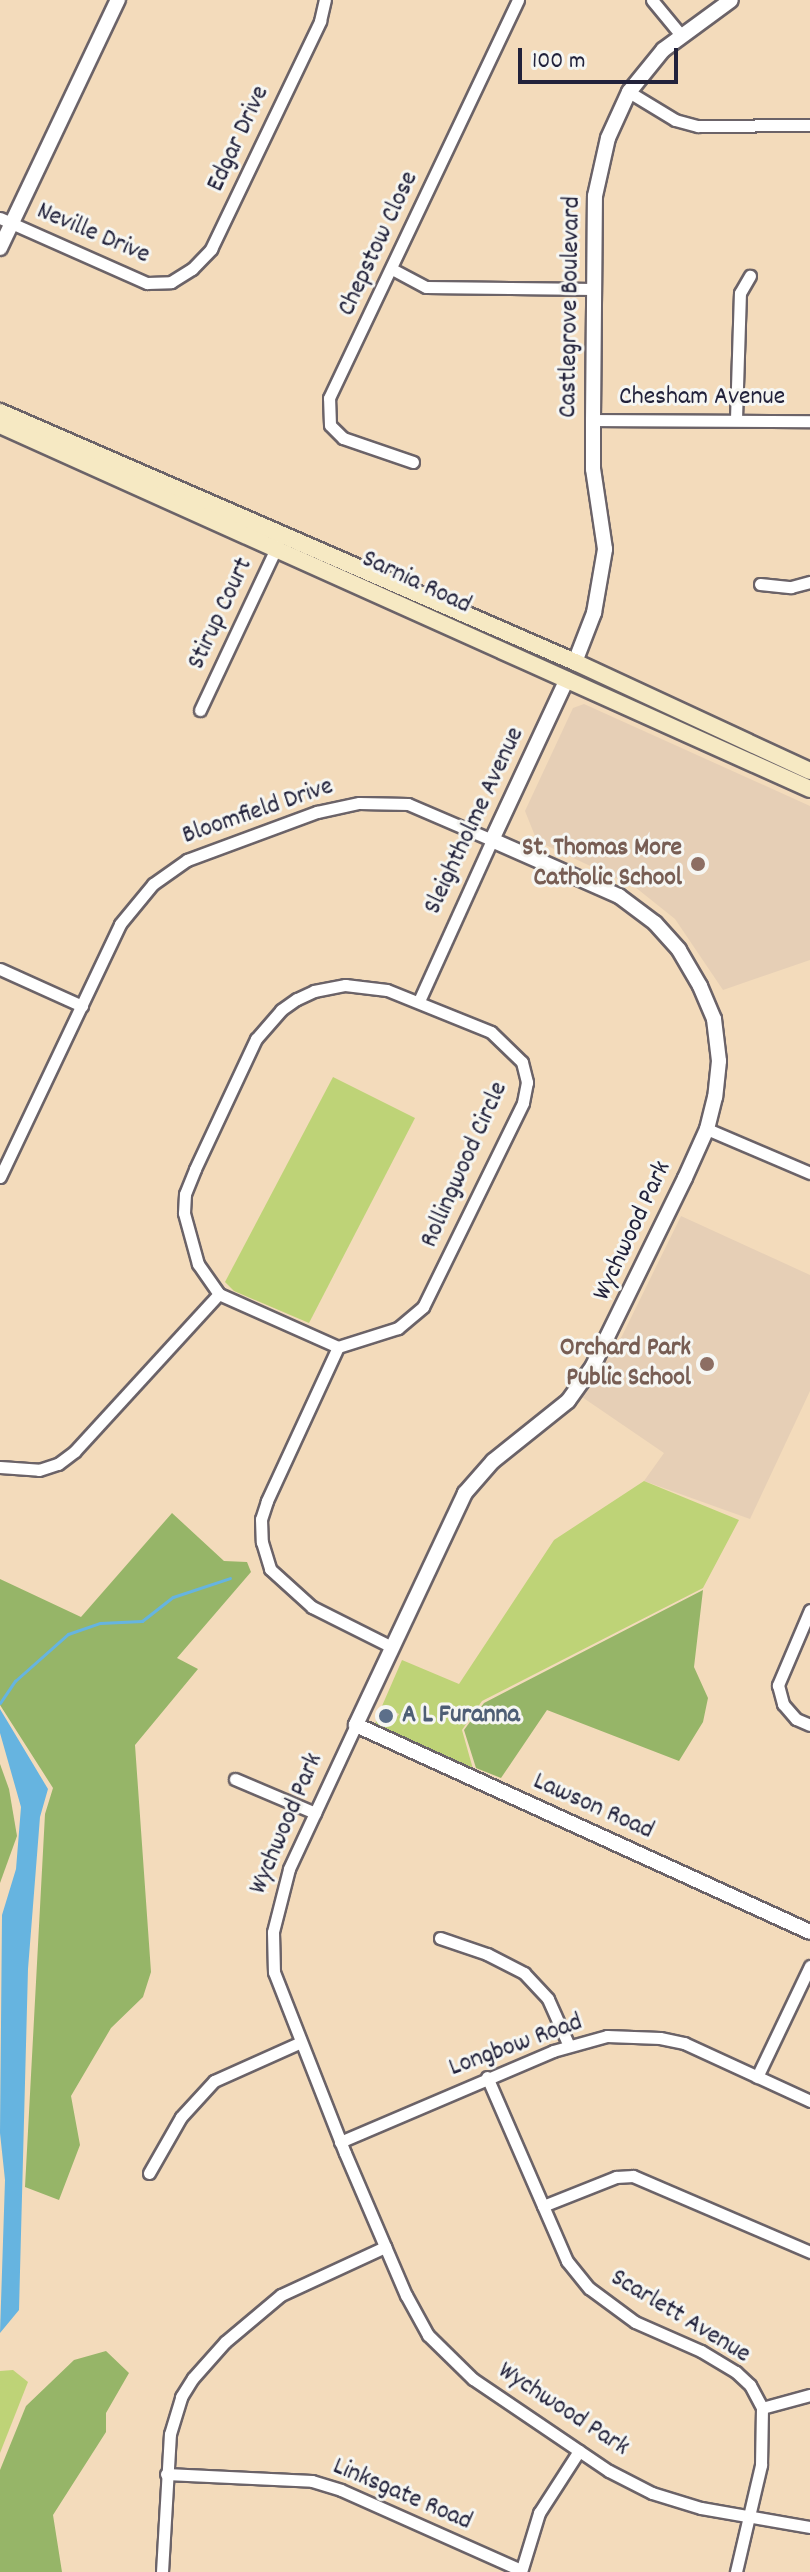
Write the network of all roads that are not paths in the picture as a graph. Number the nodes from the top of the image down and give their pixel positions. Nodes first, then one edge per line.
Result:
1 (118, 0) edge
2 (325, 0) edge
3 (518, 0) edge
4 (652, 0) edge
5 (731, 0) edge
6 (681, 35) junction
7 (629, 92) junction
8 (810, 125) edge
9 (6, 221) edge
10 (0, 248) edge
11 (392, 269) junction
12 (750, 276) dead end
13 (171, 282) joint
14 (594, 289) junction
15 (736, 419) junction
16 (593, 420) junction
17 (2, 421) edge
18 (810, 421) edge
19 (413, 462) dead end
20 (280, 542) junction
21 (810, 582) edge
22 (760, 584) dead end
23 (575, 662) junction
24 (567, 679) junction
25 (200, 710) dead end
26 (810, 771) edge
27 (810, 789) edge
28 (492, 840) junction
29 (0, 969) edge
30 (419, 1001) junction
31 (82, 1006) junction
32 (707, 1129) junction
33 (810, 1173) edge
34 (0, 1177) edge
35 (219, 1294) junction
36 (338, 1347) junction
37 (0, 1467) edge
38 (810, 1610) edge
39 (392, 1647) junction
40 (356, 1725) junction
41 (810, 1725) edge
42 (235, 1779) dead end
43 (315, 1813) junction
44 (810, 1932) edge
45 (440, 1938) dead end
46 (810, 1966) edge
47 (299, 2043) junction
48 (569, 2046) junction
49 (487, 2077) junction
50 (757, 2077) junction
51 (810, 2101) edge
52 (340, 2142) junction
53 (149, 2173) dead end
54 (543, 2206) junction
55 (385, 2247) junction
56 (810, 2252) edge
57 (810, 2395) edge
58 (762, 2408) junction
59 (579, 2451) junction
60 (166, 2474) junction
61 (749, 2518) junction
62 (810, 2527) edge
63 (521, 2571) edge
64 (162, 2572) edge
65 (736, 2572) edge

1 - 9 street
2 - 13 street, Edgar Drive
3 - 11 street, Chepstow Close
4 - 6 street
5 - 6 street, Castlegrove Boulevard
6 - 7 street, Castlegrove Boulevard
7 - 8 street
7 - 14 street, Castlegrove Boulevard
9 - 10 street
9 - 13 street, Neville Drive
11 - 14 street
11 - 19 street, Chepstow Close
12 - 15 street
14 - 16 street, Castlegrove Boulevard
15 - 16 street, Chesham Avenue
15 - 18 street, Chesham Avenue
16 - 23 street, Castlegrove Boulevard
17 - 20 main road, Sarnia Road
20 - 23 main road, Sarnia Road
20 - 24 main road, Sarnia Road
20 - 25 street, Stirup Court
21 - 22 street
23 - 24 street, Sleightholme Avenue
23 - 26 main road, Sarnia Road
24 - 27 main road, Sarnia Road
24 - 28 street, Sleightholme Avenue
28 - 30 street, Sleightholme Avenue
28 - 31 street, Bloomfield Drive
28 - 32 street, Bloomfield Drive
29 - 31 street
30 - 35 street, Rollingwood Circle
30 - 36 street, Rollingwood Circle
31 - 34 street, Bloomfield Drive
32 - 33 street
32 - 39 street, Wychwood Park
35 - 36 street
35 - 37 street
36 - 39 street
38 - 41 street
39 - 40 street, Wychwood Park
40 - 43 street, Wychwood Park
40 - 44 street, Lawson Road
42 - 43 street
43 - 47 street, Wychwood Park
45 - 48 street
46 - 50 street
47 - 52 street, Wychwood Park
47 - 53 street
48 - 49 street, Longbow Road
48 - 50 street, Longbow Road
49 - 52 street, Longbow Road
49 - 54 street, Scarlett Avenue
50 - 51 street, Longbow Road
52 - 55 street, Wychwood Park
54 - 56 street
54 - 58 street, Scarlett Avenue
55 - 59 street, Wychwood Park
55 - 60 street
57 - 58 street
58 - 61 street
59 - 61 street, Wychwood Park
59 - 63 street
60 - 63 street, Linksgate Road
60 - 64 street
61 - 62 street, Wychwood Park
61 - 65 street

